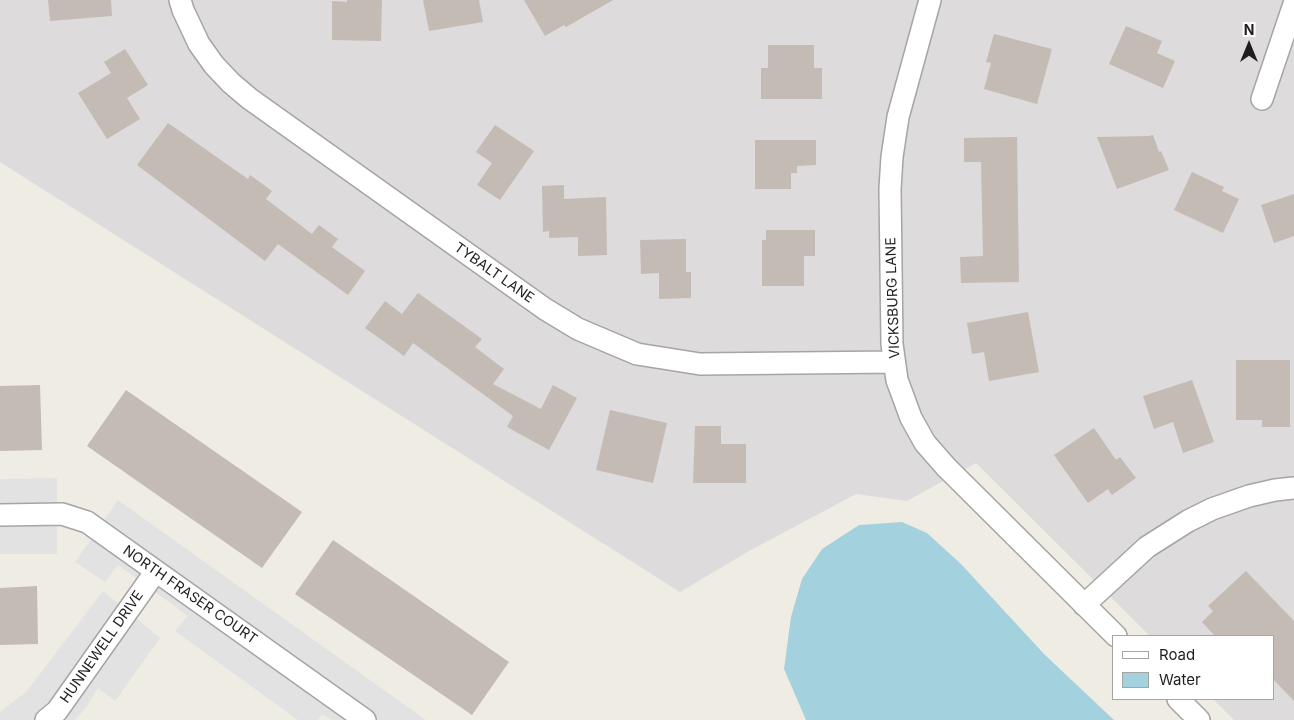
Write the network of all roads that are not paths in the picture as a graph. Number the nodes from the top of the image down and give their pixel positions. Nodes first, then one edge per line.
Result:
1 (180, 0) edge
2 (930, 0) edge
3 (1294, 4) edge
4 (1262, 99) dead end
5 (894, 362) junction
6 (1294, 488) edge
7 (0, 514) edge
8 (156, 571) junction
9 (1084, 605) junction
10 (1115, 635) edge
11 (1179, 700) edge
12 (56, 717) edge
13 (365, 720) edge
14 (1199, 720) edge

1 - 5 street, TYBALT LANE
2 - 5 street, VICKSBURG LANE
3 - 4 street
5 - 9 street, VICKSBURG LANE
6 - 9 street
7 - 8 street, NORTH FRASER COURT
8 - 12 street, HUNNEWELL DRIVE
8 - 13 street, NORTH FRASER COURT
9 - 10 street, VICKSBURG LANE
11 - 14 street

